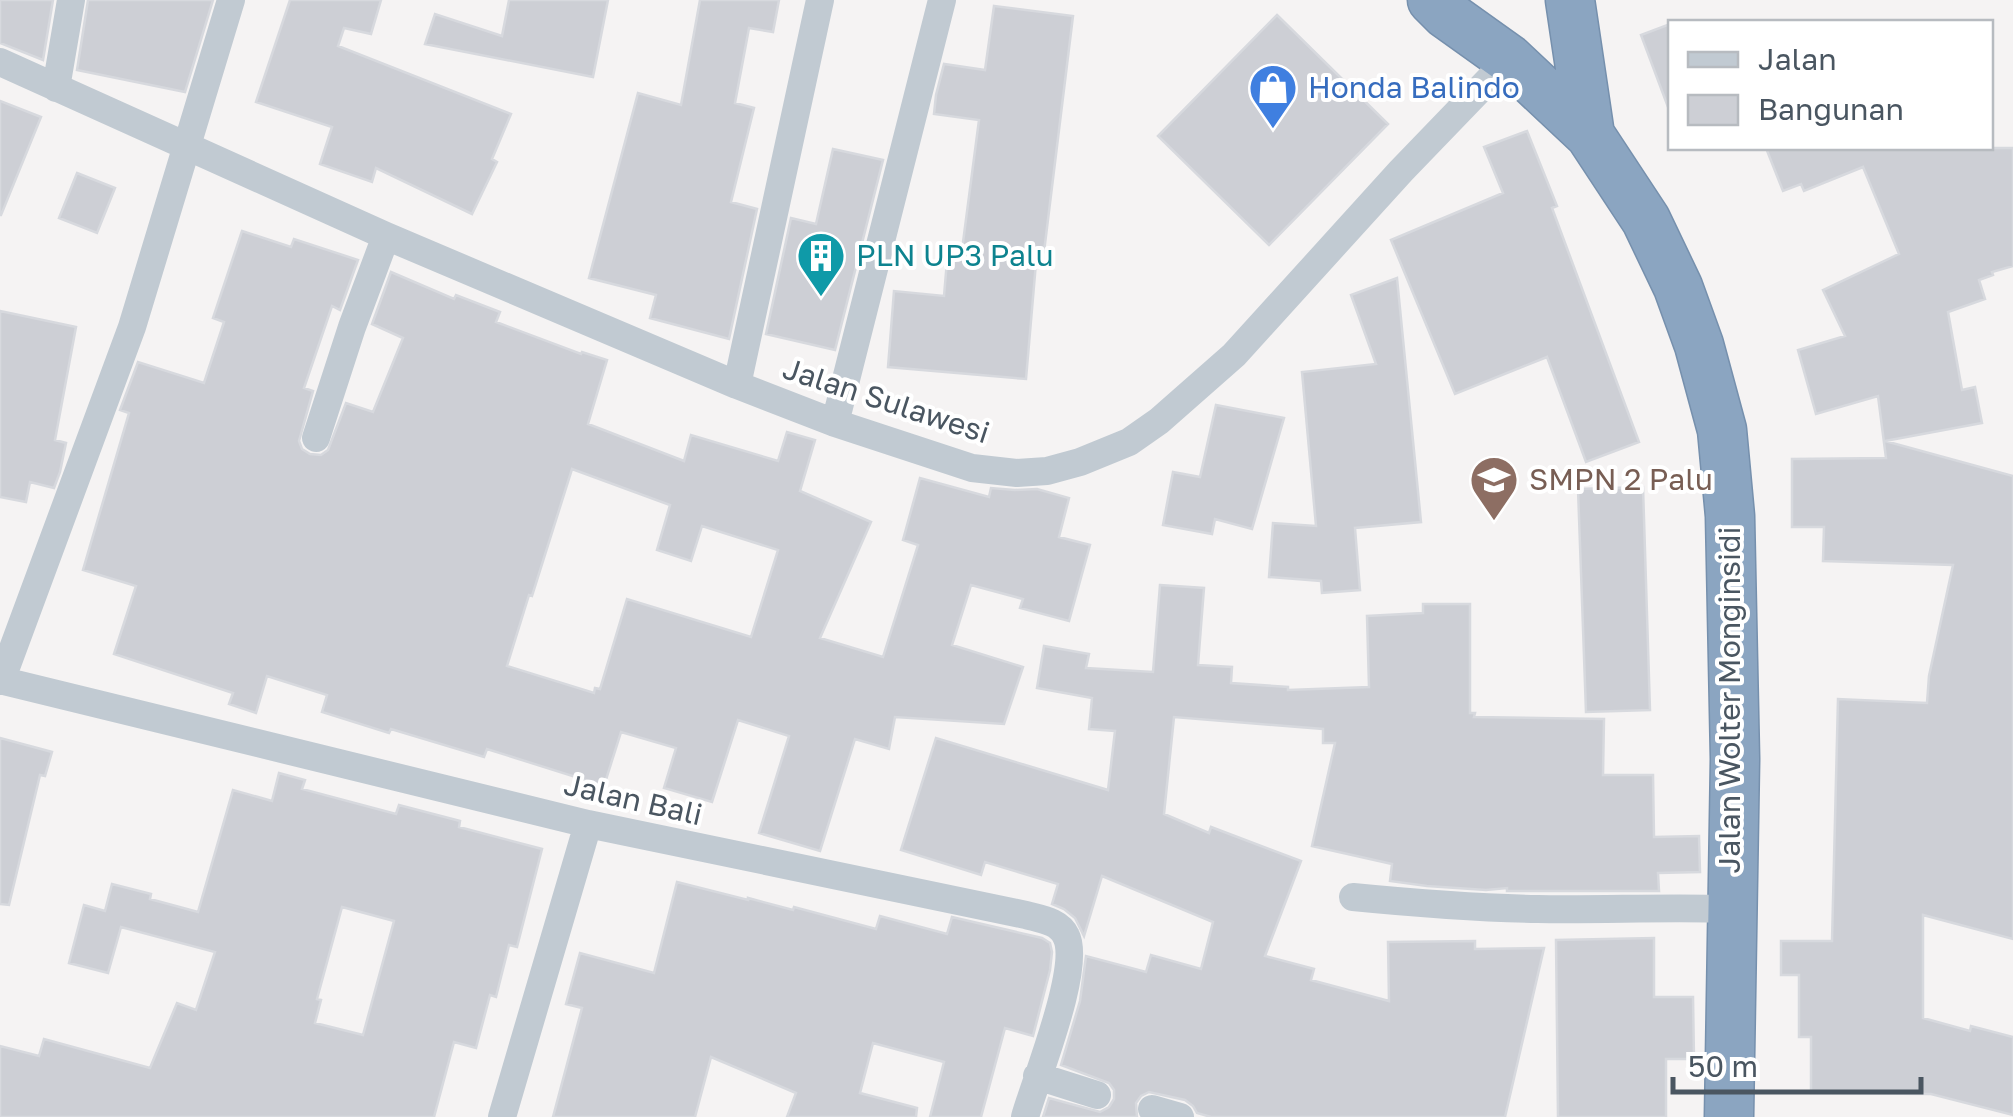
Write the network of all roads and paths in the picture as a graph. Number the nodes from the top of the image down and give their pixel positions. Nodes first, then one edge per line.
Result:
1 (71, 0) edge
2 (231, 0) edge
3 (820, 0) edge
4 (942, 0) edge
5 (1432, 0) edge
6 (1570, 0) edge
7 (1509, 60) junction
8 (0, 62) edge
9 (56, 88) junction
10 (1590, 135) junction
11 (187, 147) junction
12 (386, 236) junction
13 (737, 385) junction
14 (834, 422) junction
15 (316, 438) dead end
16 (1, 681) edge
17 (588, 824) junction
18 (1353, 897) dead end
19 (1731, 909) junction
20 (1037, 1076) junction
21 (1098, 1094) dead end
22 (1152, 1109) dead end
23 (502, 1117) edge
24 (1025, 1117) edge
25 (1180, 1117) edge
26 (1729, 1117) edge

1 - 9 street
2 - 11 street
3 - 13 street
4 - 14 street
5 - 7 highway, Jalan Wolter Monginsidi
6 - 10 highway, Jalan Wolter Monginsidi
7 - 10 highway, Jalan Wolter Monginsidi
7 - 14 street, Jalan Sulawesi
8 - 9 street, Jalan Sulawesi
9 - 11 street, Jalan Sulawesi
10 - 19 highway, Jalan Wolter Monginsidi
11 - 12 street, Jalan Sulawesi
11 - 16 street
12 - 13 street, Jalan Sulawesi
12 - 15 street
13 - 14 street, Jalan Sulawesi
16 - 17 street, Jalan Bali
17 - 20 street, Jalan Bali
17 - 23 street
18 - 19 street
19 - 26 highway, Jalan Wolter Monginsidi
20 - 21 street
20 - 24 street, Jalan Bali
22 - 25 street

